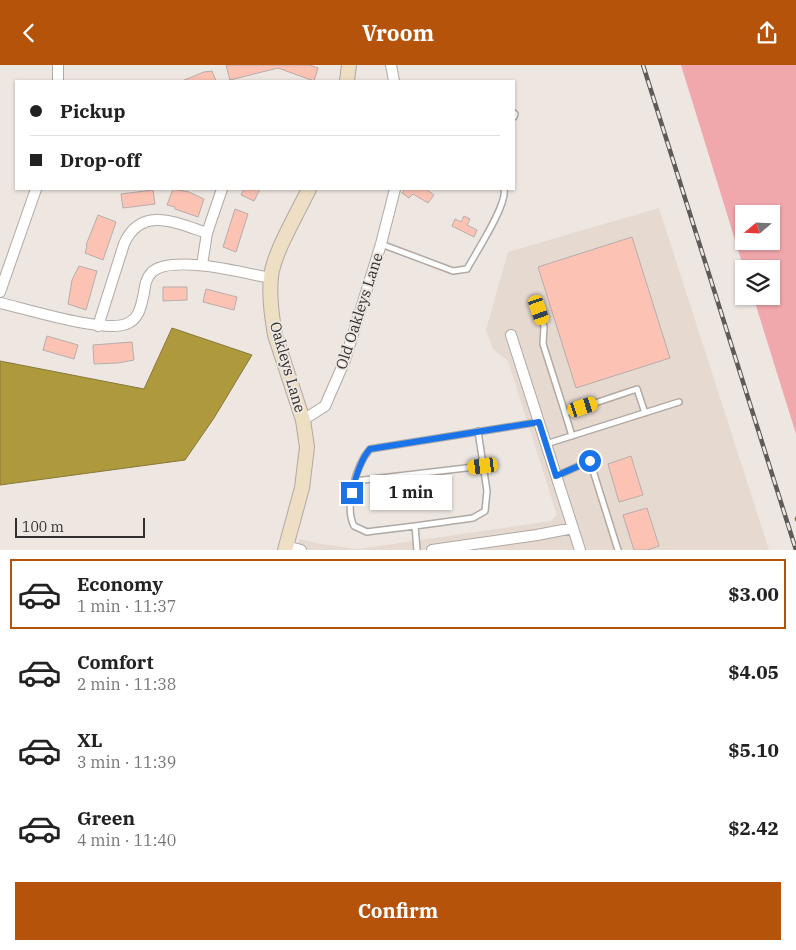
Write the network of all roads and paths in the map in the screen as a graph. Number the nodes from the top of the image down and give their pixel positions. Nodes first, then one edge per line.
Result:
1 (58, 65) edge
2 (349, 65) edge
3 (391, 65) edge
4 (58, 80) edge
5 (347, 80) edge
6 (394, 80) edge
7 (36, 190) edge
8 (222, 190) edge
9 (309, 190) edge
10 (395, 190) edge
11 (504, 190) edge
12 (207, 233) junction
13 (381, 244) junction
14 (202, 265) junction
15 (270, 278) junction
16 (0, 292) edge
17 (0, 303) edge
18 (539, 310) dead end
19 (98, 326) junction
20 (511, 335) dead end
21 (679, 402) dead end
22 (565, 413) junction
23 (645, 413) junction
24 (303, 420) junction
25 (539, 422) junction
26 (478, 431) junction
27 (572, 436) junction
28 (546, 444) junction
29 (483, 466) junction
30 (556, 476) junction
31 (355, 481) junction
32 (415, 525) junction
33 (573, 528) junction
34 (286, 548) edge
35 (301, 550) edge
36 (417, 550) edge
37 (432, 550) edge
38 (580, 550) edge
39 (618, 550) edge

1 - 4 street
2 - 5 street
3 - 6 street
7 - 16 street
8 - 12 street
9 - 15 street, Oakleys Lane
10 - 13 street, Old Oakleys Lane
11 - 13 lane
12 - 14 street
12 - 19 street
13 - 24 street, Old Oakleys Lane
14 - 15 street
14 - 19 street
15 - 24 street, Oakleys Lane
17 - 19 street
18 - 22 lane
20 - 25 street
21 - 23 lane
22 - 23 lane
22 - 27 lane
23 - 27 lane
24 - 34 street, Oakleys Lane
25 - 26 lane
25 - 28 street
26 - 29 lane
26 - 31 lane
27 - 28 lane
28 - 30 street
29 - 31 lane
29 - 32 lane
30 - 33 street
30 - 39 lane
31 - 32 lane
32 - 36 lane
33 - 37 street
33 - 38 street
34 - 35 street

